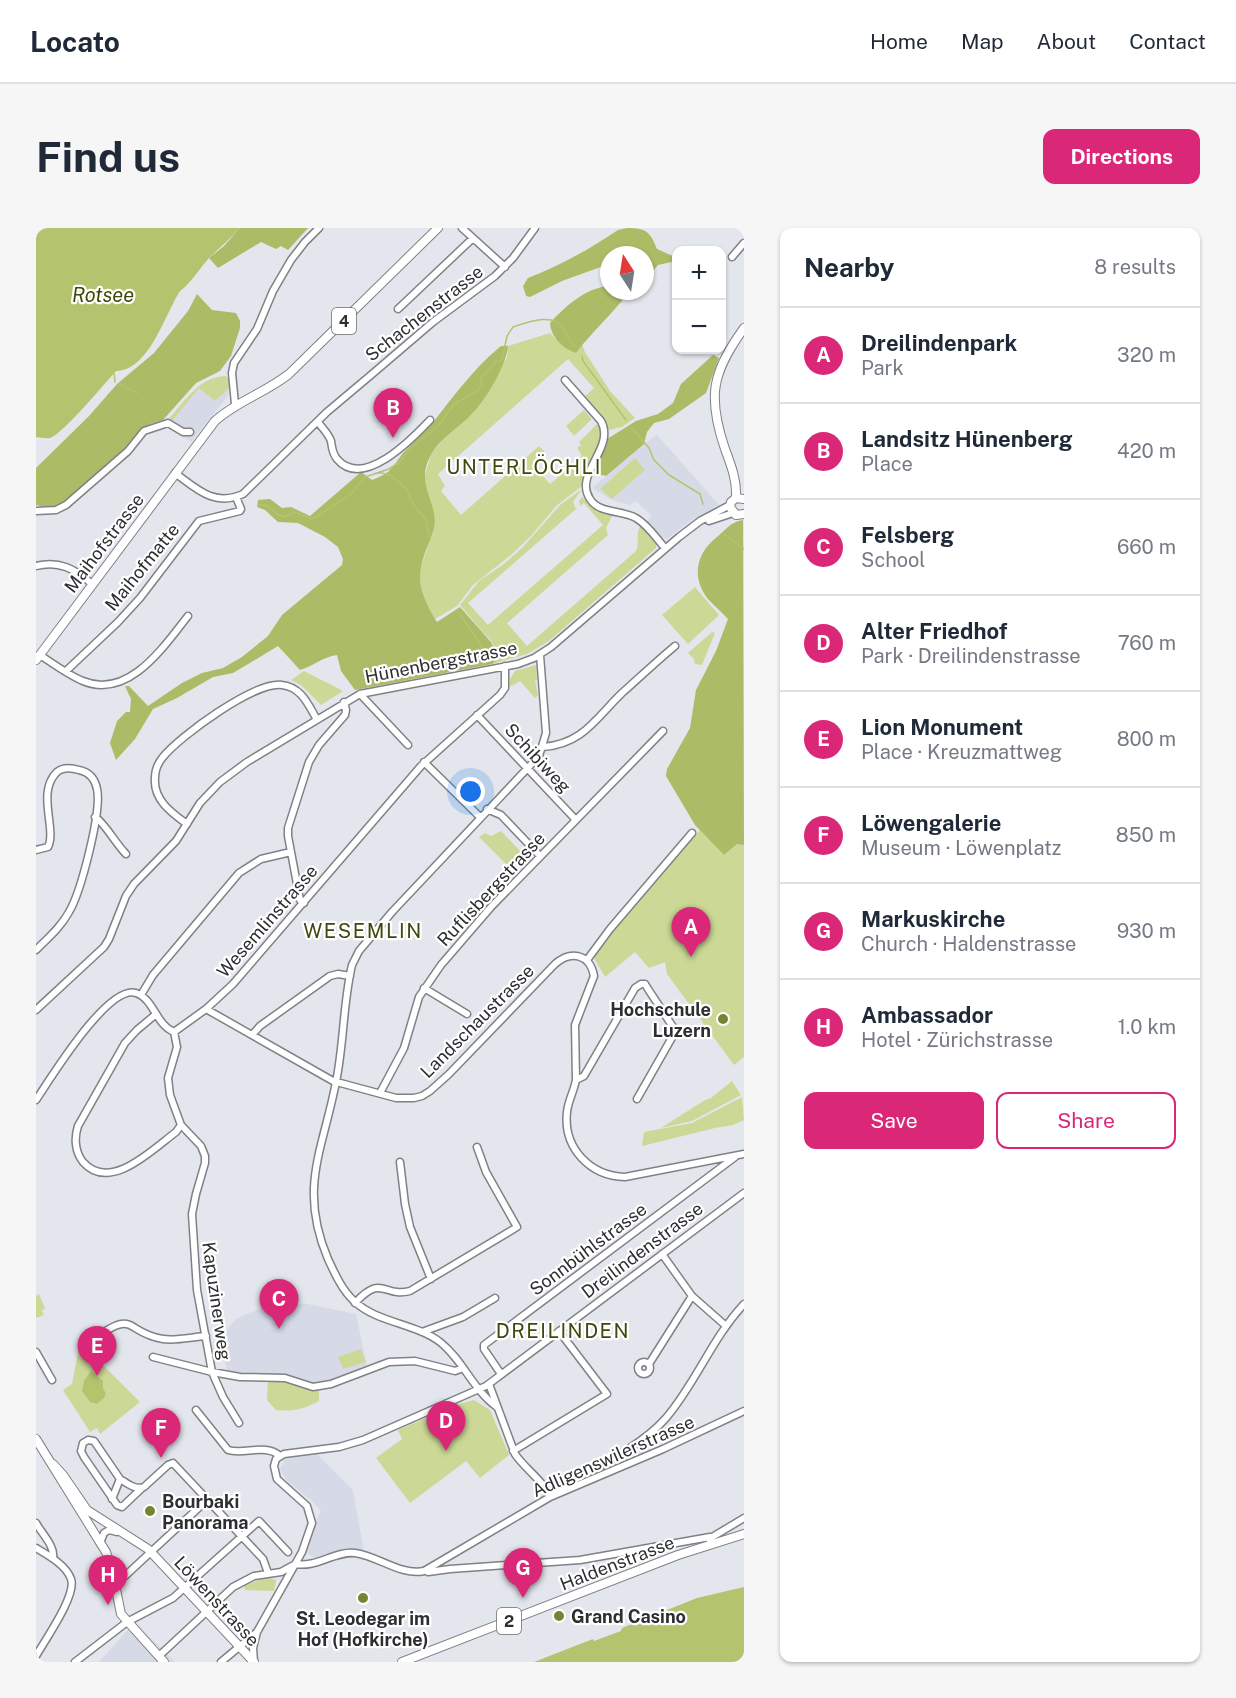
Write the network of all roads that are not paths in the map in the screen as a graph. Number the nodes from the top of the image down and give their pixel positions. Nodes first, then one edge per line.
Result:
1 (319, 228) edge
2 (438, 228) edge
3 (462, 228) edge
4 (534, 228) edge
5 (472, 239) junction
6 (744, 243) edge
7 (732, 257) dead end
8 (505, 267) junction
9 (398, 309) dead end
10 (744, 328) edge
11 (741, 338) edge
12 (565, 380) dead end
13 (236, 405) junction
14 (430, 420) dead end
15 (318, 422) junction
16 (190, 432) dead end
17 (175, 473) junction
18 (236, 497) junction
19 (741, 498) edge
20 (731, 509) junction
21 (36, 511) edge
22 (744, 515) edge
23 (665, 548) junction
24 (36, 566) edge
25 (92, 584) junction
26 (188, 616) dead end
27 (675, 646) dead end
28 (540, 655) junction
29 (38, 657) edge
30 (505, 666) junction
31 (66, 671) junction
32 (360, 694) junction
33 (344, 702) junction
34 (477, 715) junction
35 (316, 718) junction
36 (663, 731) dead end
37 (408, 746) dead end
38 (543, 747) junction
39 (424, 762) junction
40 (526, 769) junction
41 (487, 809) junction
42 (95, 817) junction
43 (480, 817) junction
44 (576, 820) junction
45 (187, 824) junction
46 (692, 833) dead end
47 (36, 850) edge
48 (291, 852) junction
49 (126, 854) dead end
50 (540, 856) junction
51 (304, 903) junction
52 (36, 950) edge
53 (587, 960) junction
54 (350, 976) junction
55 (424, 988) junction
56 (141, 995) junction
57 (206, 1009) junction
58 (36, 1010) edge
59 (467, 1014) dead end
60 (155, 1015) junction
61 (174, 1032) junction
62 (252, 1035) junction
63 (576, 1080) junction
64 (336, 1082) junction
65 (380, 1093) junction
66 (637, 1099) dead end
67 (36, 1100) edge
68 (181, 1125) junction
69 (477, 1148) dead end
70 (741, 1155) edge
71 (400, 1162) dead end
72 (744, 1193) edge
73 (662, 1254) junction
74 (431, 1279) junction
75 (692, 1296) junction
76 (495, 1299) dead end
77 (355, 1303) junction
78 (744, 1304) edge
79 (738, 1311) junction
80 (744, 1316) edge
81 (726, 1326) junction
82 (559, 1331) junction
83 (422, 1332) junction
84 (206, 1336) junction
85 (94, 1339) dead end
86 (36, 1352) edge
87 (153, 1357) dead end
88 (649, 1364) dead end
89 (463, 1368) junction
90 (212, 1372) junction
91 (501, 1374) junction
92 (52, 1380) dead end
93 (489, 1384) junction
94 (479, 1390) junction
95 (497, 1407) junction
96 (196, 1410) dead end
97 (744, 1412) edge
98 (239, 1423) dead end
99 (36, 1438) edge
100 (513, 1450) junction
101 (280, 1456) junction
102 (53, 1464) junction
103 (120, 1479) junction
104 (144, 1487) junction
105 (550, 1497) junction
106 (112, 1499) junction
107 (207, 1500) junction
108 (744, 1518) edge
109 (36, 1523) edge
110 (123, 1533) junction
111 (744, 1534) edge
112 (241, 1536) junction
113 (714, 1539) junction
114 (100, 1543) junction
115 (36, 1548) edge
116 (151, 1552) junction
117 (288, 1552) dead end
118 (52, 1558) junction
119 (295, 1564) junction
120 (424, 1571) junction
121 (270, 1573) junction
122 (114, 1580) junction
123 (185, 1587) junction
124 (280, 1589) junction
125 (208, 1611) junction
126 (127, 1623) junction
127 (257, 1632) junction
128 (240, 1646) junction
129 (36, 1657) edge
130 (162, 1659) edge
131 (38, 1662) edge
132 (75, 1662) edge
133 (221, 1662) edge
134 (254, 1662) edge
135 (402, 1662) edge

1 - 13 street
2 - 13 main road, 4
3 - 5 street, Schachenstrasse
4 - 8 street
5 - 8 street, Schachenstrasse
5 - 9 street
6 - 7 street
8 - 15 street, Schachenstrasse
10 - 11 main road
11 - 19 main road
12 - 23 street
13 - 17 main road, Maihofstrasse / 4
14 - 15 street
15 - 18 street, Schachenstrasse
16 - 21 street
17 - 18 street
17 - 25 main road, Maihofstrasse / 4
18 - 31 street, Maihofmatte
19 - 20 main road
20 - 22 main road
20 - 23 street, Hünenbergstrasse
23 - 28 street, Hünenbergstrasse
24 - 25 street
25 - 29 main road, Maihofstrasse / 4
26 - 31 street
27 - 38 street
28 - 30 street, Hünenbergstrasse
28 - 38 street
29 - 31 street
30 - 32 street, Hünenbergstrasse
30 - 34 street, Wesemlinstrasse
32 - 33 street, Hünenbergstrasse
32 - 37 street
33 - 35 street, Hünenbergstrasse
33 - 48 street
34 - 39 street, Wesemlinstrasse
34 - 40 street, Schibiweg
35 - 45 street, Hünenbergstrasse
35 - 45 street
36 - 44 street, Ruflisbergstrasse
38 - 40 street
39 - 43 street
39 - 51 street, Wesemlinstrasse
40 - 41 street
40 - 44 street, Schibiweg
41 - 43 street
41 - 50 street
42 - 47 street
42 - 49 street
42 - 52 street
43 - 54 street
44 - 50 street, Ruflisbergstrasse
45 - 58 street, Hünenbergstrasse
46 - 53 street
48 - 51 street
48 - 56 street
50 - 55 street, Ruflisbergstrasse
51 - 57 street, Wesemlinstrasse
53 - 63 street
53 - 65 street, Landschaustrasse
54 - 62 street
54 - 64 street
55 - 59 street
55 - 65 street, Ruflisbergstrasse
56 - 60 street
56 - 67 street
57 - 61 street, Wesemlinstrasse
57 - 62 street, Landschaustrasse
60 - 61 street
60 - 68 street
61 - 68 street, Kapuzinerweg
62 - 64 street, Landschaustrasse
63 - 66 street
63 - 70 street
64 - 65 street, Landschaustrasse
64 - 77 street
68 - 84 street, Kapuzinerweg
69 - 74 street
70 - 91 street, Sonnbühlstrasse
71 - 74 street
72 - 73 street, Dreilindenstrasse
73 - 75 street
73 - 82 street, Dreilindenstrasse
74 - 77 street
75 - 81 street
75 - 88 street
76 - 83 street
77 - 83 street
78 - 79 street
79 - 80 street
79 - 81 street
81 - 105 street
82 - 91 street, Dreilindenstrasse
82 - 100 street
83 - 89 street
84 - 85 street
84 - 90 street, Kapuzinerweg
86 - 92 street
87 - 90 street, Kapuzinerweg
89 - 90 street
89 - 94 street
90 - 98 street, Kapuzinerweg
91 - 93 street, Dreilindenstrasse
93 - 94 street, Dreilindenstrasse
93 - 95 street
94 - 95 street
94 - 101 street, Dreilindenstrasse
95 - 100 street
96 - 101 street
97 - 105 street, Adligenswilerstrasse
99 - 102 main road
100 - 105 street
101 - 119 street
102 - 110 main road, Löwenstrasse
102 - 114 main road
103 - 104 street
103 - 106 street
103 - 106 street
104 - 106 street
104 - 107 street
105 - 120 street, Adligenswilerstrasse
107 - 112 street
107 - 116 street
108 - 113 street
109 - 118 street
110 - 114 street
110 - 116 main road, Löwenstrasse
111 - 113 main road, Haldenstrasse / 2
112 - 117 street
112 - 121 street
112 - 123 street
113 - 120 street
113 - 135 main road, Haldenstrasse / 2
114 - 122 main road
115 - 118 street
116 - 122 street
116 - 123 main road, Löwenstrasse
118 - 129 street
119 - 120 street
119 - 121 street
119 - 124 street
121 - 124 street
121 - 125 street
122 - 126 main road
123 - 125 main road, Löwenstrasse
123 - 126 street
124 - 127 street
125 - 128 main road, Löwenstrasse
125 - 130 street
126 - 130 main road
126 - 132 street
127 - 128 street
127 - 134 street
128 - 133 street
128 - 134 main road, Löwenstrasse
129 - 131 street

